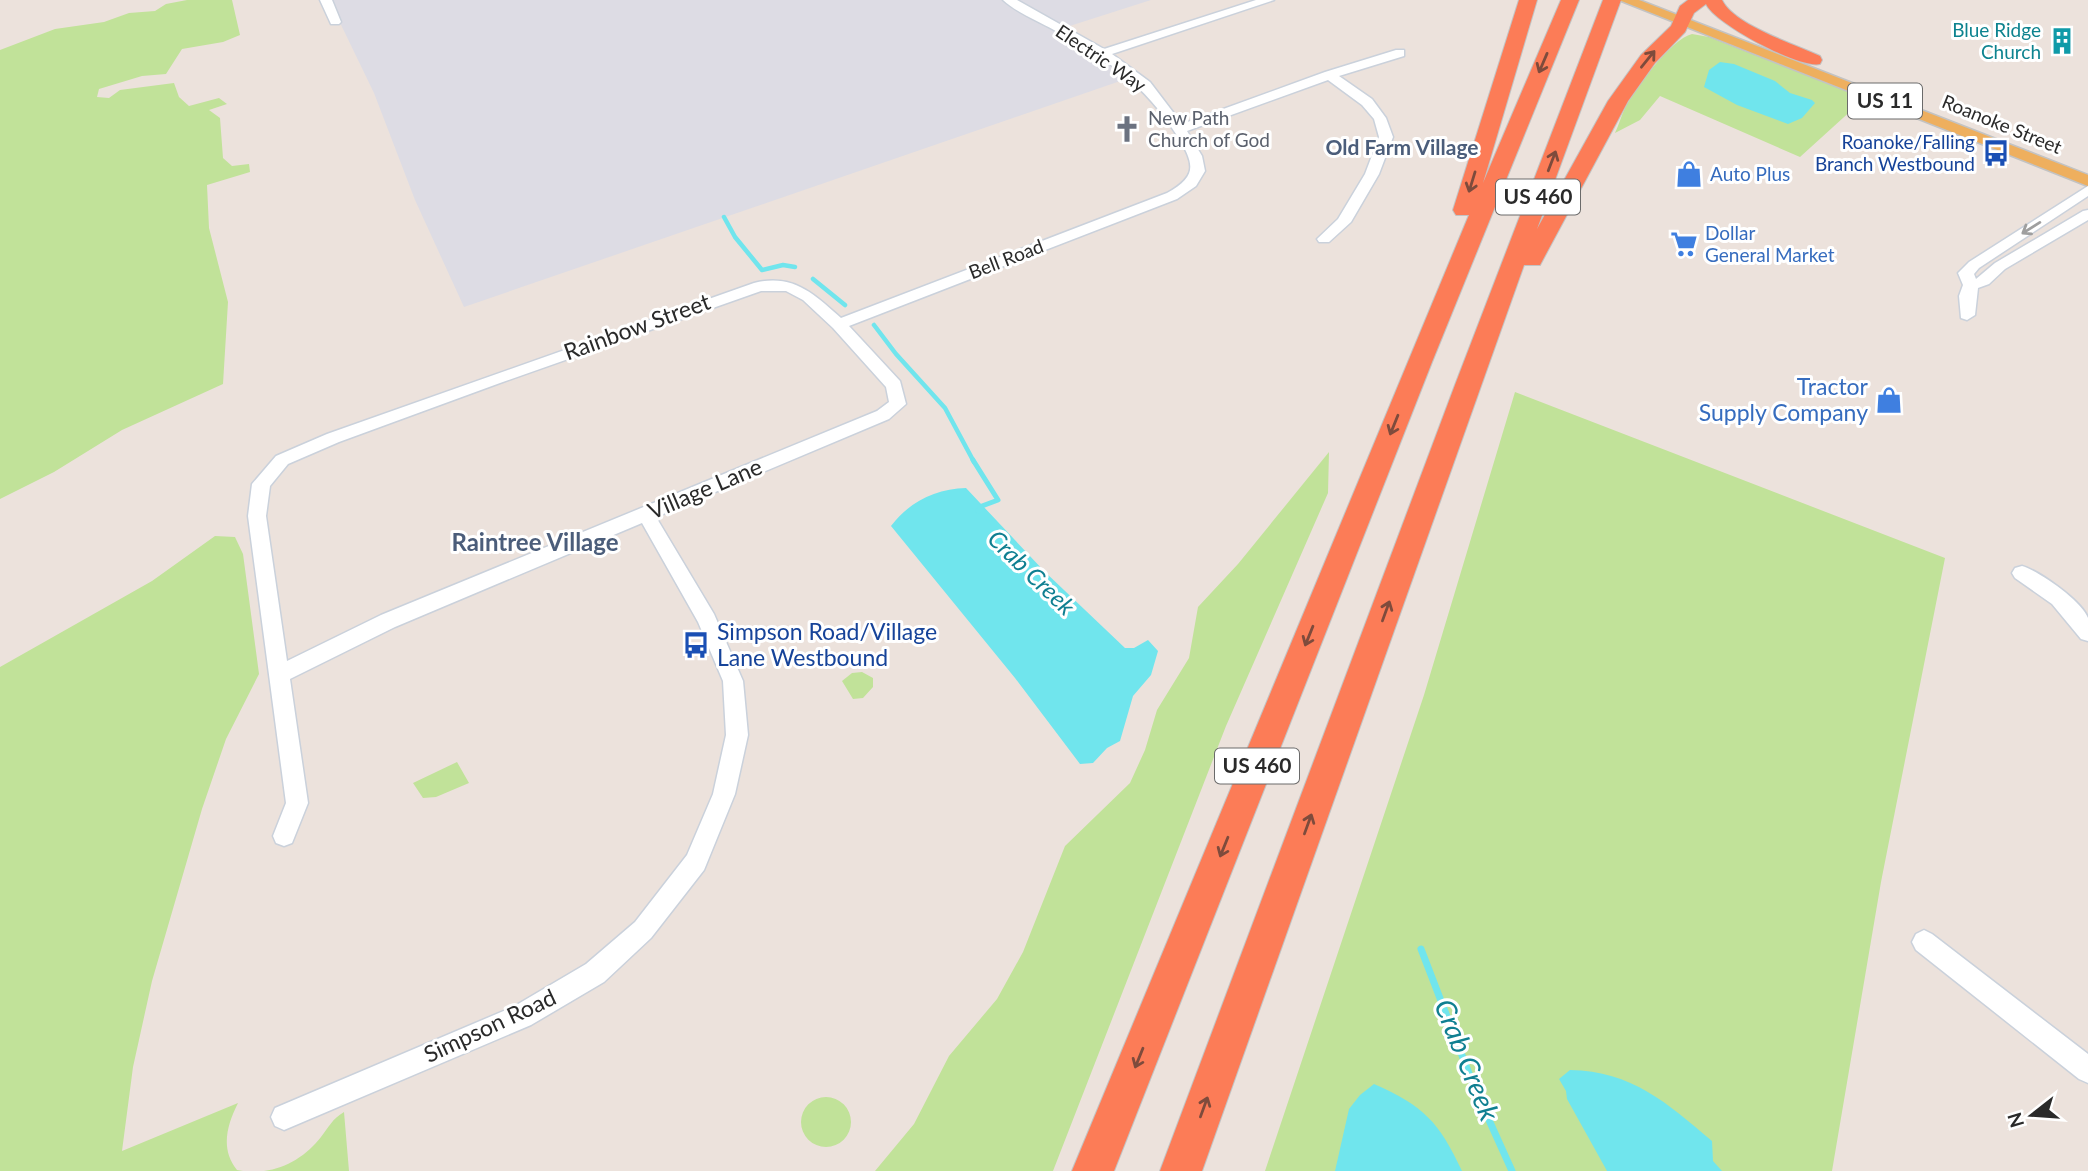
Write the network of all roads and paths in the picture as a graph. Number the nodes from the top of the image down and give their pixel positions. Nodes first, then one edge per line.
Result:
1 (326, 0) edge
2 (1009, 0) edge
3 (1268, 0) edge
4 (1528, 0) edge
5 (1570, 0) edge
6 (1661, 0) edge
7 (1713, 0) edge
8 (1616, 3) edge
9 (1690, 10) edge
10 (335, 22) dead end
11 (1400, 53) dead end
12 (1100, 54) junction
13 (1813, 60) junction
14 (1329, 75) junction
15 (1179, 129) junction
16 (2088, 168) edge
17 (2088, 181) edge
18 (2088, 190) edge
19 (1172, 196) joint
20 (2088, 214) edge
21 (1324, 239) dead end
22 (1971, 285) junction
23 (1967, 315) dead end
24 (839, 324) junction
25 (1419, 362) junction
26 (1468, 385) junction
27 (898, 404) joint
28 (645, 513) junction
29 (2022, 573) dead end
30 (2088, 633) edge
31 (280, 674) junction
32 (284, 836) dead end
33 (1924, 942) dead end
34 (2088, 1070) edge
35 (284, 1117) dead end
36 (1093, 1171) edge
37 (1181, 1171) edge

1 - 10 street
2 - 12 street, Electric Way
3 - 12 street
4 -> 25 highway
5 -> 25 highway, US 460
6 - 9 main road, Roanoke Street / US 11
7 - 13 highway
8 - 9 main road, Roanoke Street / US 11
26 -> 8 highway, US 460
9 - 13 main road, Roanoke Street / US 11
9 - 17 main road, Roanoke Street / US 11
26 -> 9 highway
11 - 14 street
12 - 15 street, Electric Way
13 - 16 main road, Roanoke Street / US 11
14 - 15 street
14 - 21 street
15 - 19 street, Electric Way
18 -> 22 street
19 - 24 street, Bell Road
20 - 22 street
22 - 23 street
24 - 27 street, Rainbow Street
24 - 31 street, Rainbow Street
25 -> 36 highway, US 460
37 -> 26 highway, US 460
27 - 28 street, Village Lane
28 - 31 street, Village Lane
28 - 35 street, Simpson Road
29 - 30 street
31 - 32 street
33 - 34 street

